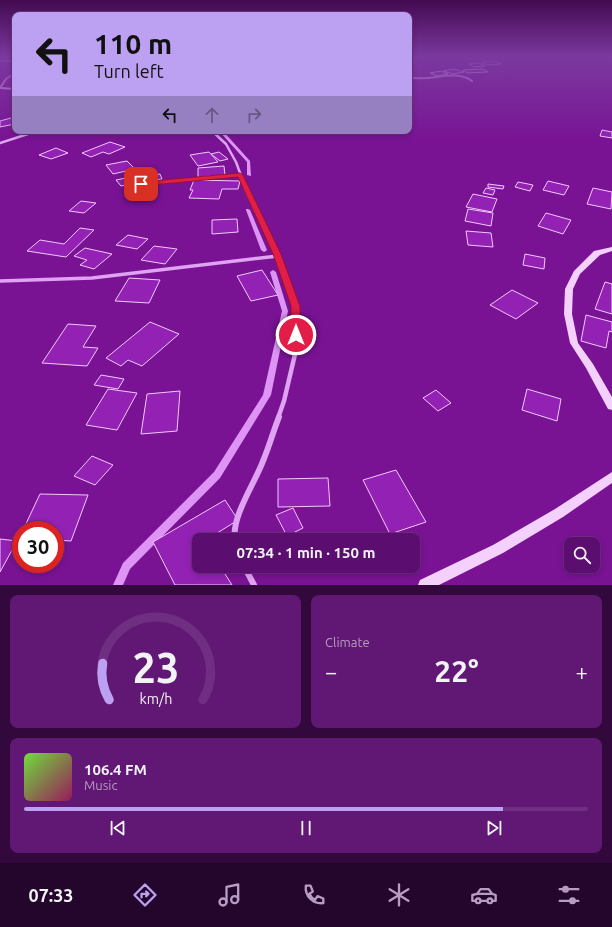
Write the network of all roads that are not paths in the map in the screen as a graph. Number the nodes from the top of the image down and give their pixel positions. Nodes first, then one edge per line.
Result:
1 (0, 88) edge
2 (12, 89) edge
3 (28, 134) edge
4 (215, 134) edge
5 (0, 143) edge
6 (240, 175) junction
7 (141, 184) dead end
8 (612, 249) edge
9 (278, 256) junction
10 (0, 281) edge
11 (612, 406) edge
12 (612, 477) edge
13 (234, 533) edge
14 (248, 573) edge
15 (254, 585) edge
16 (425, 585) edge

1 - 2 street
3 - 5 street
4 - 6 street
6 - 7 street
6 - 9 street
8 - 11 main road
9 - 10 street
9 - 13 street
12 - 16 main road
14 - 15 street

